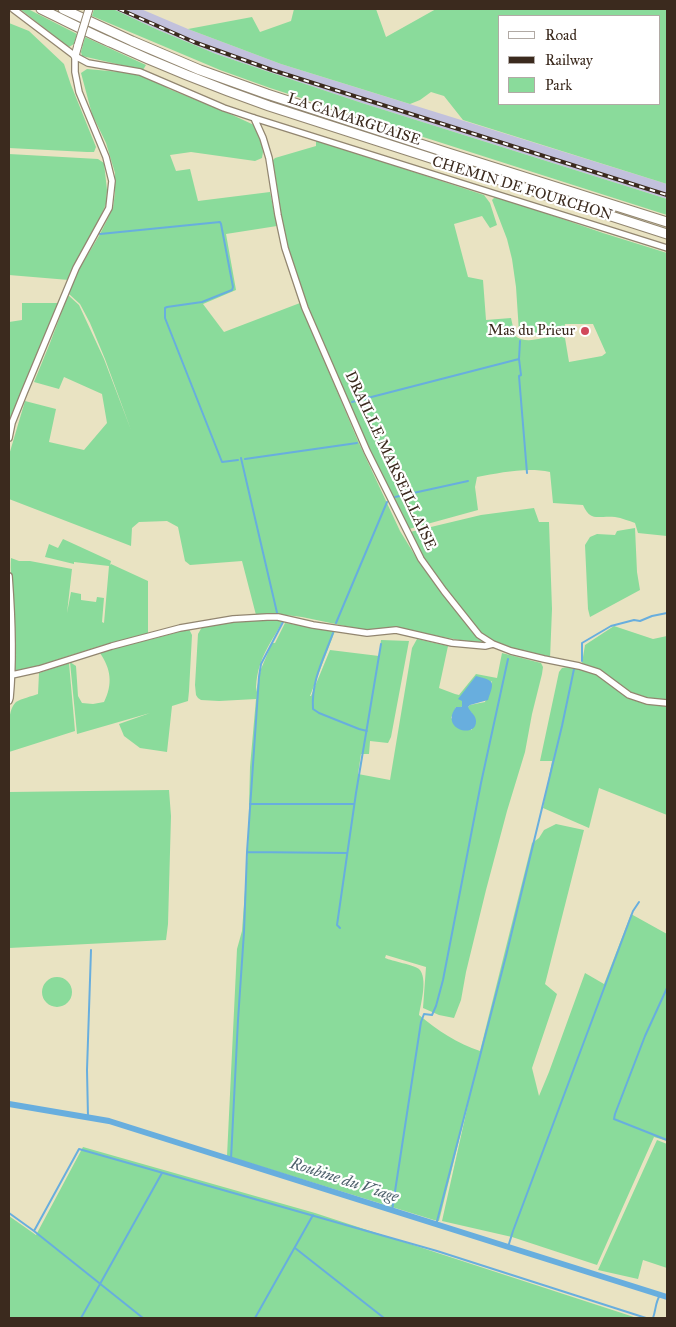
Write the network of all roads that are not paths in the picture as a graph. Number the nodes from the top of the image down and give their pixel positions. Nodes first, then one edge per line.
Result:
1 (13, 9) edge
2 (41, 9) edge
3 (63, 9) edge
4 (89, 9) edge
5 (75, 56) junction
6 (254, 118) junction
7 (667, 222) edge
8 (667, 234) edge
9 (667, 248) edge
10 (9, 438) edge
11 (9, 576) edge
12 (493, 644) junction
13 (12, 675) junction
14 (9, 701) edge
15 (667, 703) edge

1 - 5 street, CHEMIN DE FOURCHON
2 - 8 highway, LA CAMARGUAISE
3 - 7 highway, LA CAMARGUAISE
4 - 5 street, bridge
5 - 6 street, CHEMIN DE FOURCHON
5 - 10 street
6 - 9 street, CHEMIN DE FOURCHON
6 - 12 street, DRAILLE MARSEILLAISE
11 - 13 street
12 - 13 street
12 - 15 street, DRAILLE MARSEILLAISE
13 - 14 street

